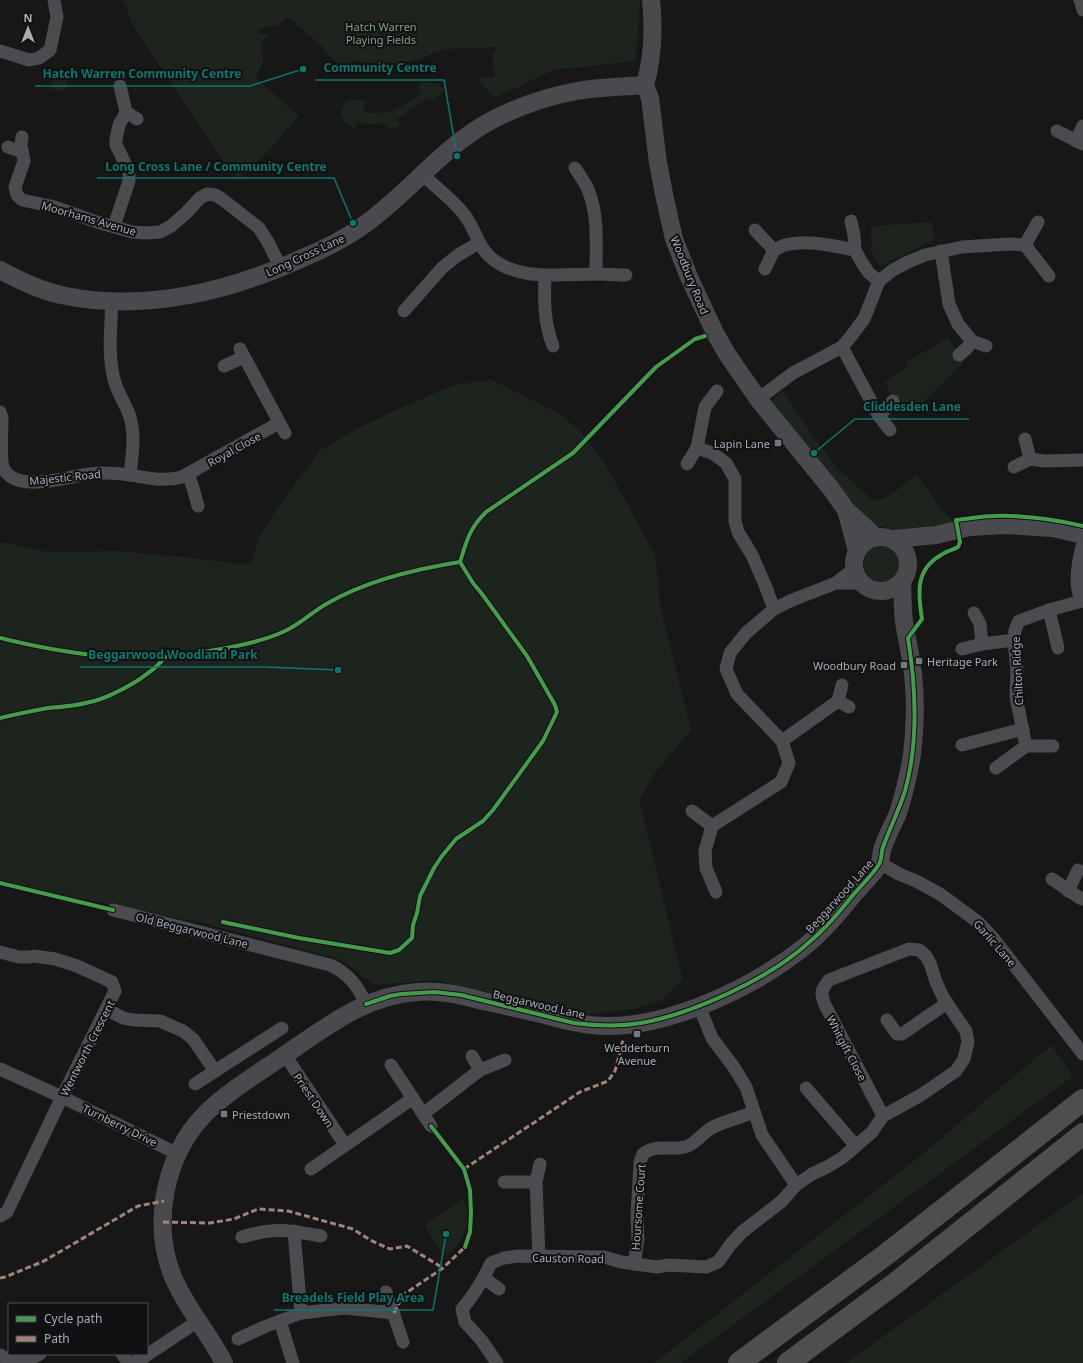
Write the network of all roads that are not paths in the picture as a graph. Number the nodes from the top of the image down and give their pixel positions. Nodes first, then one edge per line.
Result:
1 (54, 0) edge
2 (652, 0) edge
3 (1080, 0) edge
4 (1083, 10) edge
5 (0, 51) edge
6 (645, 85) junction
7 (120, 86) dead end
8 (1083, 126) edge
9 (1057, 131) dead end
10 (22, 137) dead end
11 (1079, 142) edge
12 (8, 147) dead end
13 (22, 152) junction
14 (575, 168) dead end
15 (422, 174) junction
16 (851, 221) dead end
17 (1038, 222) dead end
18 (114, 226) junction
19 (755, 230) dead end
20 (479, 243) junction
21 (1025, 245) junction
22 (774, 250) junction
23 (855, 250) junction
24 (941, 251) junction
25 (281, 268) junction
26 (765, 269) dead end
27 (0, 270) edge
28 (596, 274) junction
29 (626, 275) dead end
30 (545, 276) junction
31 (1050, 276) dead end
32 (879, 281) junction
33 (112, 301) junction
34 (404, 312) dead end
35 (972, 341) junction
36 (553, 346) dead end
37 (986, 346) dead end
38 (842, 347) junction
39 (959, 355) dead end
40 (224, 366) dead end
41 (717, 391) dead end
42 (758, 399) junction
43 (893, 401) dead end
44 (0, 412) edge
45 (879, 416) junction
46 (890, 430) dead end
47 (1025, 439) dead end
48 (697, 448) junction
49 (1030, 459) junction
50 (1083, 460) edge
51 (687, 464) dead end
52 (1014, 467) dead end
53 (188, 474) junction
54 (130, 475) junction
55 (198, 506) dead end
56 (846, 510) junction
57 (936, 535) junction
58 (1083, 535) edge
59 (876, 537) junction
60 (894, 539) junction
61 (1083, 543) edge
62 (857, 551) junction
63 (905, 574) junction
64 (858, 576) junction
65 (881, 591) junction
66 (1083, 601) edge
67 (774, 609) junction
68 (1049, 610) junction
69 (974, 613) dead end
70 (904, 626) junction
71 (1014, 640) junction
72 (982, 644) junction
73 (1058, 648) dead end
74 (962, 649) dead end
75 (842, 685) dead end
76 (1023, 729) junction
77 (782, 741) junction
78 (962, 746) dead end
79 (1026, 746) junction
80 (1053, 746) dead end
81 (996, 768) dead end
82 (692, 811) dead end
83 (712, 826) junction
84 (880, 863) junction
85 (1078, 870) dead end
86 (1052, 879) dead end
87 (1068, 891) junction
88 (716, 892) dead end
89 (1083, 899) edge
90 (113, 910) dead end
91 (0, 952) edge
92 (947, 1003) junction
93 (366, 1004) junction
94 (699, 1006) junction
95 (106, 1009) junction
96 (887, 1020) dead end
97 (282, 1028) dead end
98 (1083, 1054) edge
99 (285, 1055) junction
100 (472, 1056) dead end
101 (505, 1060) dead end
102 (392, 1065) dead end
103 (0, 1069) edge
104 (480, 1070) junction
105 (215, 1071) junction
106 (195, 1084) dead end
107 (806, 1088) dead end
108 (62, 1097) junction
109 (413, 1098) junction
110 (1083, 1100) edge
111 (754, 1112) junction
112 (424, 1114) junction
113 (883, 1116) junction
114 (431, 1126) dead end
115 (1083, 1134) edge
116 (345, 1145) junction
117 (856, 1146) junction
118 (178, 1154) junction
119 (540, 1164) dead end
120 (311, 1169) dead end
121 (504, 1182) dead end
122 (536, 1182) junction
123 (796, 1185) junction
124 (0, 1216) edge
125 (294, 1231) junction
126 (321, 1236) dead end
127 (242, 1237) dead end
128 (539, 1257) junction
129 (634, 1264) junction
130 (484, 1278) junction
131 (499, 1289) dead end
132 (386, 1292) dead end
133 (394, 1313) junction
134 (301, 1314) junction
135 (198, 1321) junction
136 (280, 1321) junction
137 (238, 1339) dead end
138 (403, 1342) dead end
139 (148, 1354) edge
140 (0, 1355) edge
141 (38, 1355) edge
142 (123, 1355) edge
143 (147, 1355) edge
144 (129, 1363) edge
145 (135, 1363) edge
146 (224, 1363) edge
147 (294, 1363) edge
148 (497, 1363) edge
149 (739, 1363) edge
150 (788, 1363) edge

1 - 5 street
2 - 6 street
3 - 4 street
6 - 15 street, Long Cross Lane
6 - 42 street, Woodbury Road
7 - 18 street
8 - 11 street
9 - 11 street
10 - 13 street, Moorhams Avenue
12 - 13 street
13 - 18 street, Moorhams Avenue
14 - 28 street
15 - 20 street
15 - 25 street, Long Cross Lane
16 - 23 street
17 - 21 street
18 - 25 street, Moorhams Avenue
19 - 22 street
20 - 30 street
20 - 34 street
21 - 24 street
21 - 31 street
22 - 23 street
22 - 26 street
23 - 32 street
24 - 32 street
24 - 35 street
25 - 33 street, Long Cross Lane
27 - 33 street, Long Cross Lane
28 - 29 street
28 - 30 street
30 - 36 street
32 - 38 street
33 - 54 street
35 - 37 street
35 - 39 street
38 - 42 street
38 - 45 street
40 - 53 street, Royal Close
41 - 48 street
42 - 56 street, Woodbury Road
43 - 45 street
44 - 54 street, Majestic Road
45 - 46 street
47 - 49 street
48 - 51 street
48 - 67 street
49 - 50 street
49 - 52 street
53 - 54 street, Royal Close
53 - 55 street
56 - 59 street, Woodbury Road
56 - 62 street, Woodbury Road
57 - 58 street
57 - 60 street
57 - 63 street
59 - 60 street
59 - 62 street
60 - 63 street
61 - 66 street, Chilton Ridge
62 - 64 street
63 - 65 street
63 - 70 street, Beggarwood Lane
64 - 65 street
64 - 67 street
65 - 70 street, Beggarwood Lane
66 - 68 street, Chilton Ridge
67 - 77 street
68 - 71 street, Chilton Ridge
68 - 73 street
69 - 72 street
70 - 84 street, Beggarwood Lane
71 - 72 street
71 - 76 street, Chilton Ridge
72 - 74 street
75 - 77 street
76 - 78 street
76 - 79 street, Chilton Ridge
77 - 83 street
79 - 80 street
79 - 81 street
82 - 83 street
83 - 88 street
84 - 94 street, Beggarwood Lane
84 - 98 street, Garlic Lane
85 - 87 street
86 - 87 street
87 - 89 street
90 - 93 street, Old Beggarwood Lane
91 - 95 street, Wentworth Crescent
92 - 96 street
92 - 113 street, Whitgift Close
92 - 113 street, Whitgift Close
93 - 94 street, Beggarwood Lane
93 - 99 street, Beggarwood Lane
94 - 111 street
95 - 105 street
95 - 108 street, Wentworth Crescent
97 - 105 street
99 - 116 street, Priest Down
99 - 118 street, Beggarwood Lane
100 - 104 street
101 - 104 street
102 - 109 street
103 - 108 street, Turnberry Drive
104 - 112 street
105 - 106 street
107 - 117 street
108 - 118 street, Turnberry Drive
108 - 124 street, Wentworth Crescent
109 - 112 street
109 - 116 street
110 - 149 highway
111 - 123 street
111 - 129 street, Hoursome Court
112 - 114 street
113 - 117 street, Whitgift Close
115 - 150 highway
116 - 120 street
117 - 123 street, Whitgift Close
118 - 135 street, Beggarwood Lane
119 - 122 street
121 - 122 street
122 - 128 street
123 - 129 street, Causton Road
125 - 126 street
125 - 127 street
125 - 134 street
128 - 129 street, Causton Road
128 - 130 street, Causton Road
130 - 131 street
130 - 148 street, Causton Road
132 - 133 street
133 - 134 street
133 - 138 street
134 - 136 street
135 - 139 street
135 - 146 street, Beggarwood Lane
136 - 137 street
136 - 147 street
140 - 141 street
142 - 144 street
143 - 145 street

